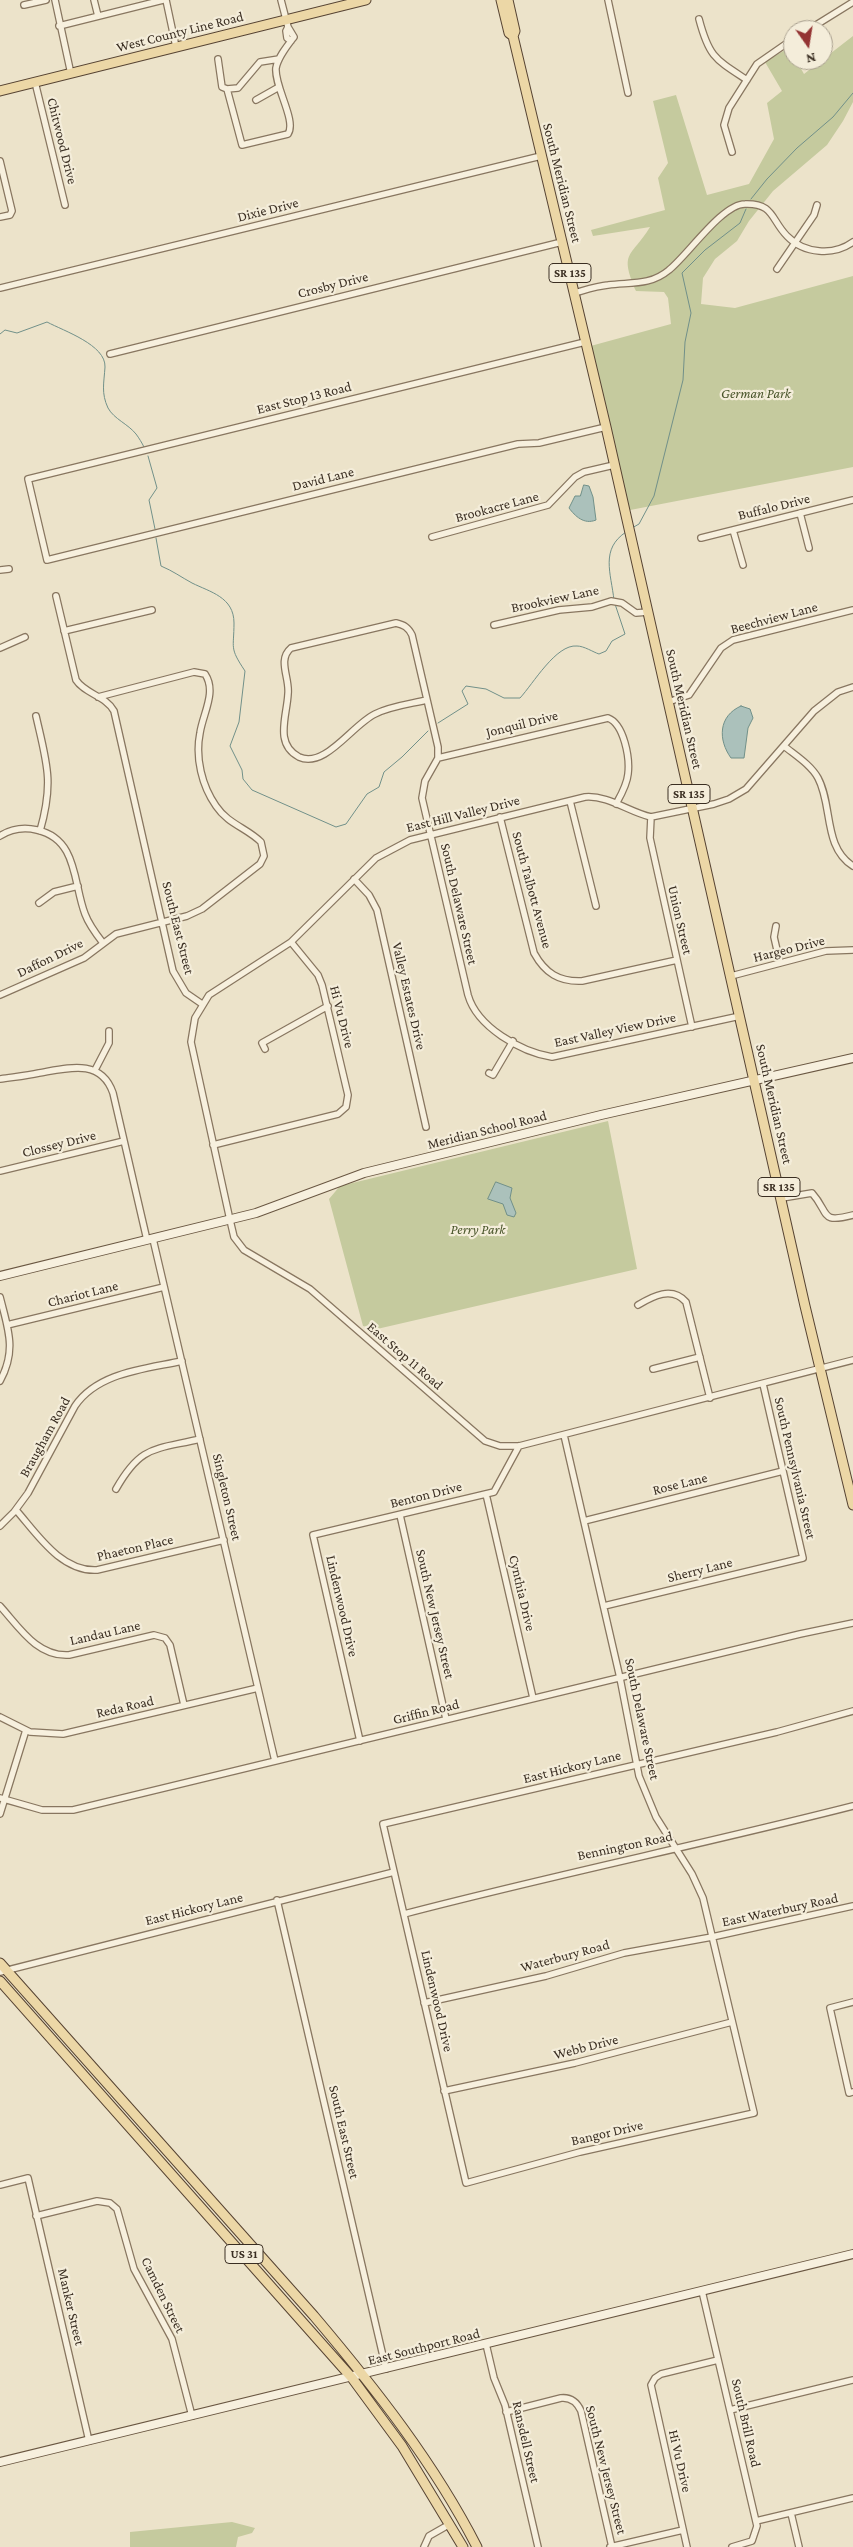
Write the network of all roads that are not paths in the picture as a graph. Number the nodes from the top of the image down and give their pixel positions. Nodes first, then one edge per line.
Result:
1 (46, 0) edge
2 (55, 0) edge
3 (94, 0) edge
4 (164, 0) edge
5 (281, 0) edge
6 (366, 0) edge
7 (501, 0) edge
8 (508, 0) edge
9 (608, 0) edge
10 (853, 2) edge
11 (24, 5) dead end
12 (98, 16) junction
13 (699, 19) dead end
14 (824, 20) edge
15 (287, 24) junction
16 (59, 26) junction
17 (513, 36) junction
18 (783, 46) edge
19 (176, 47) junction
20 (218, 59) dead end
21 (279, 59) junction
22 (71, 74) junction
23 (747, 80) junction
24 (35, 82) junction
25 (279, 87) junction
26 (227, 89) junction
27 (0, 91) edge
28 (628, 93) dead end
29 (256, 100) dead end
30 (732, 152) dead end
31 (541, 156) junction
32 (0, 161) edge
33 (65, 205) dead end
34 (817, 205) dead end
35 (0, 217) edge
36 (562, 242) junction
37 (853, 242) edge
38 (796, 243) junction
39 (777, 269) dead end
40 (0, 288) edge
41 (574, 293) junction
42 (586, 342) junction
43 (110, 354) dead end
44 (606, 427) junction
45 (614, 465) junction
46 (853, 500) edge
47 (800, 513) junction
48 (734, 530) junction
49 (432, 537) dead end
50 (701, 538) dead end
51 (810, 548) dead end
52 (47, 560) joint
53 (742, 565) dead end
54 (0, 570) edge
55 (9, 570) dead end
56 (56, 596) dead end
57 (152, 610) dead end
58 (853, 610) edge
59 (648, 612) junction
60 (494, 625) dead end
61 (64, 631) junction
62 (25, 637) dead end
63 (0, 648) edge
64 (853, 687) edge
65 (98, 697) junction
66 (427, 700) junction
67 (668, 702) junction
68 (36, 716) dead end
69 (784, 746) junction
70 (438, 758) junction
71 (570, 801) junction
72 (616, 804) junction
73 (693, 809) junction
74 (500, 817) junction
75 (651, 817) junction
76 (40, 830) junction
77 (431, 835) junction
78 (0, 836) edge
79 (853, 866) edge
80 (354, 879) junction
81 (78, 886) junction
82 (39, 903) dead end
83 (596, 906) dead end
84 (162, 922) junction
85 (776, 926) dead end
86 (291, 942) junction
87 (103, 943) junction
88 (853, 950) edge
89 (677, 960) junction
90 (780, 963) junction
91 (731, 976) junction
92 (0, 995) edge
93 (202, 1004) junction
94 (328, 1006) junction
95 (477, 1016) joint
96 (740, 1016) junction
97 (692, 1027) junction
98 (109, 1031) dead end
99 (513, 1041) junction
100 (265, 1049) dead end
101 (853, 1058) edge
102 (95, 1070) junction
103 (488, 1073) dead end
104 (0, 1079) edge
105 (754, 1080) junction
106 (426, 1126) dead end
107 (124, 1141) junction
108 (213, 1144) junction
109 (0, 1171) edge
110 (782, 1198) junction
111 (853, 1215) edge
112 (230, 1220) junction
113 (150, 1239) junction
114 (0, 1276) edge
115 (164, 1287) junction
116 (0, 1297) edge
117 (638, 1305) dead end
118 (7, 1326) junction
119 (700, 1357) junction
120 (853, 1360) edge
121 (182, 1361) junction
122 (653, 1369) dead end
123 (822, 1369) junction
124 (0, 1381) edge
125 (763, 1384) junction
126 (710, 1398) junction
127 (564, 1435) junction
128 (200, 1439) junction
129 (518, 1446) junction
130 (783, 1472) junction
131 (116, 1489) dead end
132 (486, 1494) junction
133 (853, 1505) edge
134 (16, 1510) junction
135 (400, 1515) junction
136 (584, 1520) junction
137 (0, 1526) edge
138 (313, 1535) joint
139 (224, 1540) junction
140 (803, 1558) joint
141 (0, 1606) edge
142 (604, 1606) junction
143 (853, 1623) edge
144 (620, 1678) junction
145 (258, 1688) junction
146 (533, 1698) junction
147 (184, 1706) junction
148 (853, 1711) edge
149 (0, 1717) edge
150 (446, 1720) junction
151 (26, 1730) junction
152 (360, 1741) junction
153 (275, 1762) junction
154 (636, 1763) junction
155 (2, 1799) edge
156 (853, 1806) edge
157 (0, 1814) edge
158 (383, 1824) joint
159 (675, 1848) junction
160 (394, 1872) junction
161 (277, 1900) junction
162 (853, 1906) edge
163 (404, 1914) junction
164 (712, 1937) junction
165 (2, 1968) edge
166 (0, 1981) edge
167 (853, 2002) edge
168 (424, 2003) junction
169 (732, 2022) junction
170 (444, 2091) junction
171 (851, 2092) edge
172 (754, 2113) joint
173 (466, 2183) joint
174 (0, 2185) edge
175 (36, 2216) junction
176 (853, 2254) edge
177 (702, 2291) junction
178 (486, 2344) junction
179 (718, 2360) junction
180 (386, 2369) junction
181 (364, 2375) junction
182 (352, 2378) junction
183 (853, 2380) edge
184 (730, 2410) junction
185 (506, 2412) junction
186 (192, 2416) junction
187 (89, 2441) junction
188 (0, 2462) edge
189 (853, 2498) edge
190 (791, 2513) junction
191 (756, 2521) junction
192 (450, 2524) junction
193 (683, 2530) junction
194 (424, 2547) edge
195 (463, 2547) edge
196 (477, 2547) edge
197 (538, 2547) edge
198 (611, 2547) edge
199 (687, 2547) edge
200 (732, 2547) edge
201 (799, 2547) edge

1 - 11 street
2 - 16 street
3 - 12 street
4 - 12 street
4 - 19 street
5 - 15 street
6 - 15 main road, West County Line Road
7 - 17 main road, South Meridian Street / SR 135
8 - 17 main road, South Meridian Street / SR 135
9 - 28 street
10 - 14 street
12 - 16 street
13 - 23 street
15 - 19 main road, West County Line Road
15 - 21 street
16 - 22 street
17 - 31 main road, South Meridian Street / SR 135
18 - 23 street
19 - 22 main road, West County Line Road
20 - 26 street
21 - 25 street
21 - 26 street
22 - 24 main road, West County Line Road
23 - 30 street
24 - 27 main road, West County Line Road
24 - 33 street, Chitwood Drive
25 - 26 street
25 - 29 street
31 - 36 main road, South Meridian Street / SR 135
31 - 40 street, Dixie Drive
32 - 35 street
34 - 38 street
36 - 41 main road, South Meridian Street / SR 135
36 - 43 street, Crosby Drive
37 - 38 street
38 - 39 street
38 - 41 street
41 - 42 main road, South Meridian Street / SR 135
42 - 44 main road, South Meridian Street / SR 135
42 - 52 street, East Stop 13 Road
44 - 45 main road, South Meridian Street / SR 135
44 - 52 street, David Lane
45 - 49 street, Brookacre Lane
45 - 59 main road, South Meridian Street / SR 135
46 - 47 street, Buffalo Drive
47 - 48 street, Buffalo Drive
47 - 51 street
48 - 50 street, Buffalo Drive
48 - 53 street
54 - 55 street
56 - 61 street, South East Street
57 - 61 street
58 - 67 street, Beechview Lane
59 - 60 street, Brookview Lane
59 - 67 main road, South Meridian Street / SR 135
61 - 65 street, South East Street
62 - 63 street
64 - 69 street
65 - 84 street, South East Street
65 - 84 street, Daffon Drive
66 - 66 street
66 - 70 street
67 - 73 main road, South Meridian Street / SR 135
68 - 76 street
69 - 73 street
69 - 79 street
70 - 72 street, Jonquil Drive
70 - 77 street, South Delaware Street
71 - 72 street, East Hill Valley Drive
71 - 74 street, East Hill Valley Drive
71 - 83 street
72 - 75 street, East Hill Valley Drive
73 - 75 street
73 - 91 main road, South Meridian Street / SR 135
74 - 77 street, East Hill Valley Drive
74 - 89 street, South Talbott Avenue
75 - 89 street, Union Street
76 - 78 street
76 - 81 street
77 - 80 street, East Hill Valley Drive
77 - 95 street, South Delaware Street
80 - 86 street, East Hill Valley Drive
80 - 106 street, Valley Estates Drive
81 - 82 street
81 - 87 street
84 - 87 street, Daffon Drive
84 - 93 street, South East Street
85 - 90 street
86 - 93 street, East Hill Valley Drive
86 - 94 street, Hi Vu Drive
87 - 92 street, Daffon Drive
88 - 90 street, Hargeo Drive
89 - 97 street, Union Street
90 - 91 street, Hargeo Drive
91 - 96 main road, South Meridian Street / SR 135
93 - 108 street
94 - 100 street
94 - 108 street, Hi Vu Drive
95 - 99 street, East Valley View Drive
96 - 97 street, East Valley View Drive
96 - 105 main road, South Meridian Street / SR 135
97 - 99 street, East Valley View Drive
98 - 102 street
99 - 103 street
101 - 105 main road, Meridian School Road
102 - 104 street
102 - 107 street, Singleton Street
105 - 110 main road, South Meridian Street / SR 135
105 - 112 main road, Meridian School Road
107 - 109 street, Clossey Drive
107 - 113 street, Singleton Street
108 - 112 street
110 - 111 street
110 - 123 main road, South Meridian Street / SR 135
112 - 113 main road
112 - 129 street, East Stop 11 Road
113 - 114 main road
113 - 115 street, Singleton Street
115 - 118 street, Chariot Lane
115 - 121 street, Singleton Street
116 - 118 street
117 - 119 street
118 - 124 street
119 - 122 street
119 - 126 street
120 - 123 street, East Stop 11 Road
121 - 128 street, Singleton Street
121 - 134 street, Braugham Road
123 - 125 street, East Stop 11 Road
123 - 133 main road, South Meridian Street / SR 135
125 - 126 street, East Stop 11 Road
125 - 130 street, South Pennsylvania Street
126 - 127 street, East Stop 11 Road
127 - 129 street, East Stop 11 Road
127 - 136 street, South Delaware Street
128 - 131 street
128 - 139 street, Singleton Street
129 - 132 street
130 - 136 street, Rose Lane
130 - 140 street, South Pennsylvania Street
132 - 135 street, Benton Drive
132 - 146 street, Cynthia Drive
134 - 137 street, Braugham Road
134 - 139 street, Phaeton Place
135 - 138 street, Benton Drive
135 - 150 street, South New Jersey Street
136 - 142 street, South Delaware Street
138 - 152 street, Lindenwood Drive
139 - 145 street, Singleton Street
140 - 142 street, Sherry Lane
141 - 147 street, Landau Lane
142 - 144 street, South Delaware Street
143 - 144 street, Griffin Road
144 - 146 street, Griffin Road
144 - 154 street, South Delaware Street
145 - 147 street, Reda Road
145 - 153 street, Singleton Street
146 - 150 street, Griffin Road
147 - 151 street, Reda Road
148 - 154 street, East Hickory Lane
149 - 151 street, Reda Road
150 - 152 street, Griffin Road
151 - 155 street
152 - 153 street, Griffin Road
153 - 155 street, Griffin Road
154 - 158 street, East Hickory Lane
154 - 159 street, South Delaware Street
155 - 157 street
156 - 159 street, Bennington Road
158 - 160 street, Lindenwood Drive
159 - 163 street, Bennington Road
159 - 164 street, South Delaware Street
160 - 161 street, East Hickory Lane
160 - 163 street, Lindenwood Drive
161 - 165 street, East Hickory Lane
161 - 180 street, South East Street
162 - 164 street, East Waterbury Road
163 - 168 street, Lindenwood Drive
164 - 168 street, Waterbury Road
164 - 169 street, South Delaware Street
165 - 181 main road, US 31
166 - 182 main road, US 31
167 - 171 street
168 - 170 street, Lindenwood Drive
169 - 170 street, Webb Drive
169 - 172 street, South Delaware Street
170 - 173 street, Lindenwood Drive
172 - 173 street, Bangor Drive
174 - 175 street, Manker Street
175 - 186 street, Camden Street
175 - 187 street, Manker Street
176 - 177 main road, East Southport Road
177 - 178 main road, East Southport Road
177 - 179 street, South Brill Road
178 - 180 main road, East Southport Road
178 - 185 street, Ransdell Street
179 - 184 street, South Brill Road
179 - 193 street, Hi Vu Drive
180 - 181 main road, East Southport Road
181 - 182 main road, East Southport Road
181 - 196 main road, US 31
182 - 186 main road, East Southport Road
182 - 192 main road, US 31
183 - 184 street
184 - 191 street, South Brill Road
185 - 197 street, Ransdell Street
185 - 198 street, South New Jersey Street
186 - 187 main road, East Southport Road
187 - 188 main road, East Southport Road
189 - 190 street
190 - 191 street
190 - 201 street
191 - 200 street
192 - 194 street
192 - 195 main road, US 31
193 - 198 street
193 - 199 street, Hi Vu Drive

